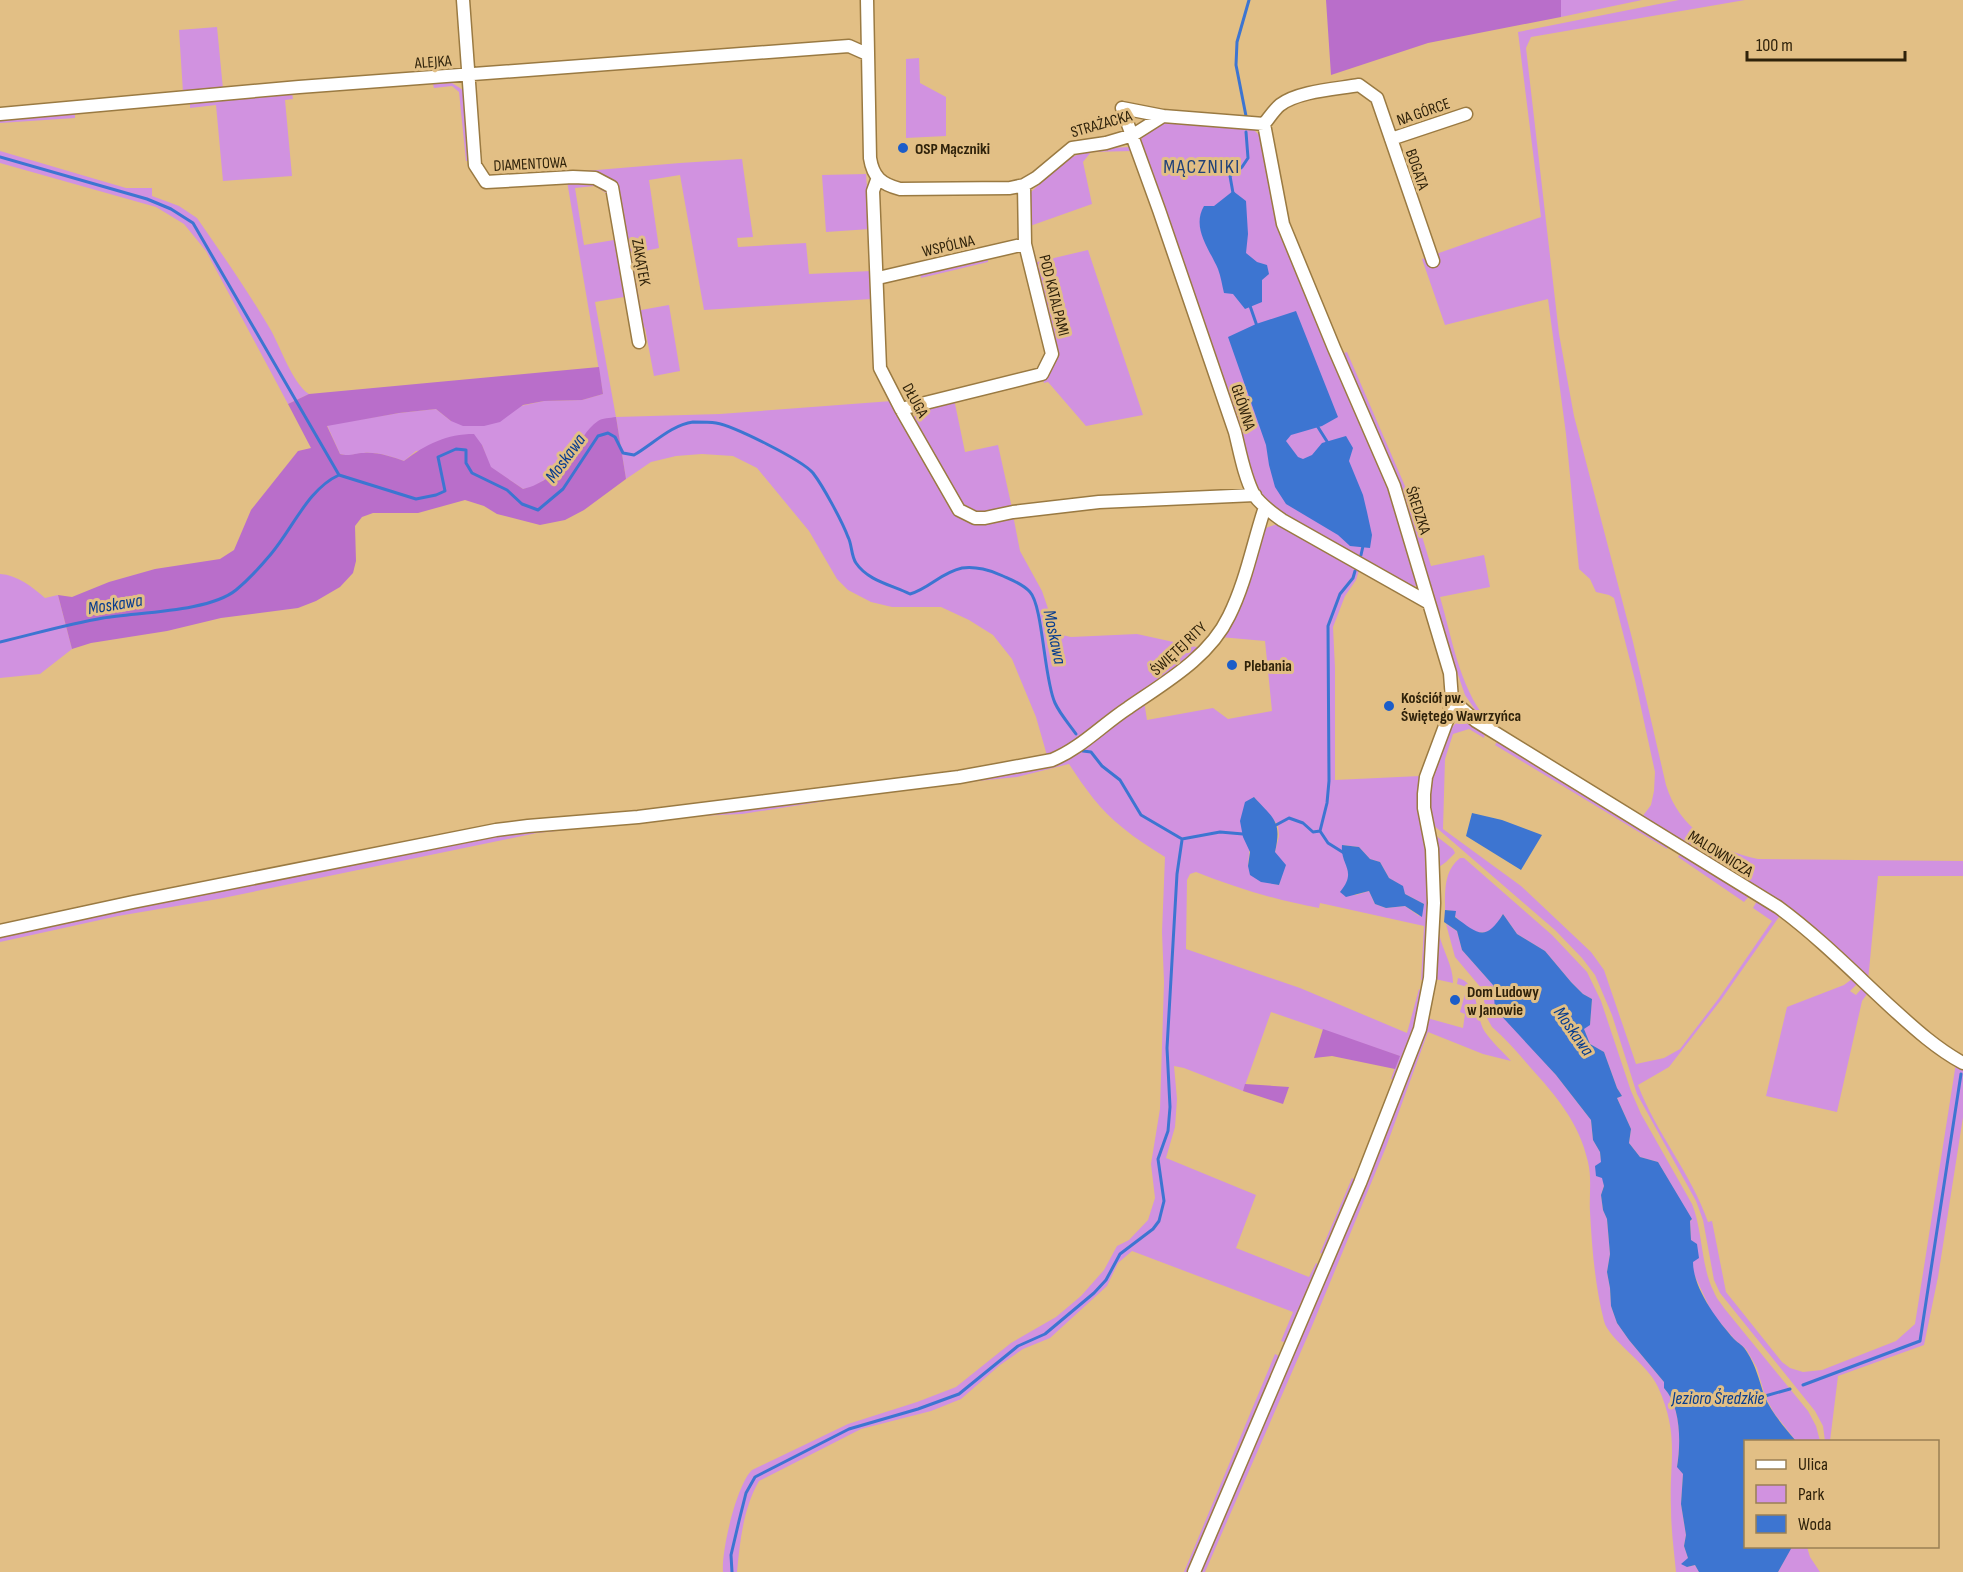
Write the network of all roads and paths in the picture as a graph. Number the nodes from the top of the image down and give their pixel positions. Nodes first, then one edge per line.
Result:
1 (463, 0) edge
2 (867, 0) edge
3 (867, 54) junction
4 (468, 75) junction
5 (0, 114) edge
6 (1466, 114) dead end
7 (1163, 116) junction
8 (1264, 124) junction
9 (1132, 135) junction
10 (1391, 139) junction
11 (877, 180) junction
12 (1024, 185) junction
13 (612, 187) joint
14 (1025, 244) junction
15 (1433, 261) dead end
16 (878, 278) junction
17 (639, 342) dead end
18 (901, 409) junction
19 (1255, 495) junction
20 (1265, 507) junction
21 (1429, 603) junction
22 (1452, 700) junction
23 (0, 931) edge
24 (1958, 1060) edge
25 (1194, 1572) edge

1 - 4 street
2 - 3 street, DŁUGA
3 - 4 street, ALEJKA
3 - 11 street, DŁUGA
4 - 5 street, ALEJKA
4 - 13 street, DIAMENTOWA
6 - 10 street, NA GÓRCE
7 - 8 street
7 - 9 street, STRAŻACKA
7 - 9 street, GŁÓWNA
8 - 10 street, BOGATA
8 - 21 street, ŚREDZKA
9 - 12 street, STRAŻACKA
9 - 19 street, GŁÓWNA
10 - 15 street, BOGATA
11 - 12 street, STRAŻACKA
11 - 16 street, DŁUGA
12 - 14 street, POD KATALPAMI
13 - 17 street, ZAKĄTEK
14 - 16 street, WSPÓLNA
14 - 18 street, POD KATALPAMI
16 - 18 street, DŁUGA
18 - 19 street, DŁUGA
19 - 20 street, GŁÓWNA
20 - 21 street, GŁÓWNA
20 - 23 street, ŚWIĘTEJ RITY
21 - 22 street, ŚREDZKA
22 - 24 street, MALOWNICZA
22 - 25 street, ŚREDZKA

